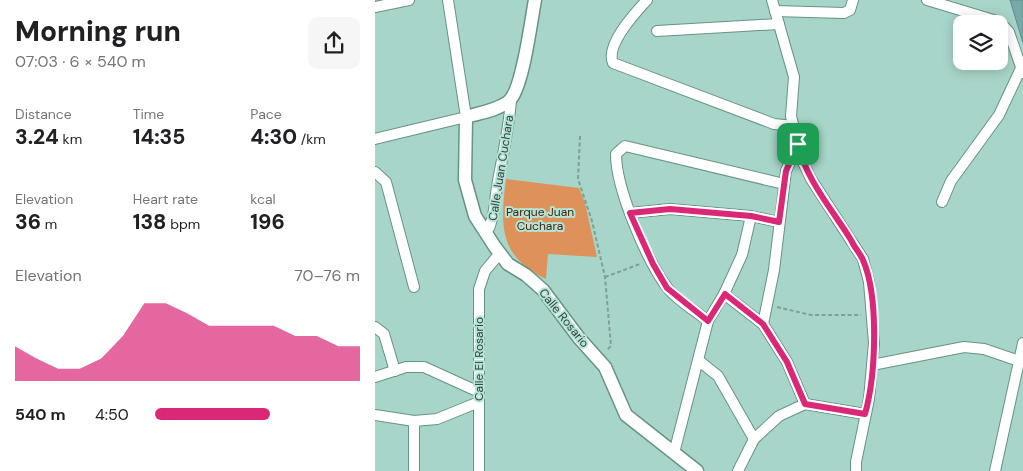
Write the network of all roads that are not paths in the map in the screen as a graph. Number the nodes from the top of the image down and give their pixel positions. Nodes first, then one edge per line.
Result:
1 (409, 0) edge
2 (449, 0) edge
3 (535, 0) edge
4 (647, 0) edge
5 (772, 0) edge
6 (853, 0) edge
7 (927, 0) edge
8 (375, 6) edge
9 (775, 12) junction
10 (779, 24) junction
11 (657, 31) dead end
12 (1022, 70) edge
13 (511, 100) junction
14 (466, 117) junction
15 (794, 126) junction
16 (375, 139) edge
17 (798, 144) junction
18 (375, 172) edge
19 (784, 184) junction
20 (942, 202) dead end
21 (630, 213) junction
22 (751, 216) junction
23 (779, 222) junction
24 (487, 234) junction
25 (499, 253) junction
26 (415, 287) dead end
27 (725, 294) junction
28 (708, 321) junction
29 (763, 324) junction
30 (375, 327) edge
31 (1023, 343) edge
32 (698, 360) junction
33 (1019, 361) junction
34 (872, 365) junction
35 (395, 371) junction
36 (375, 377) edge
37 (479, 397) junction
38 (805, 404) junction
39 (865, 414) junction
40 (375, 415) edge
41 (415, 421) junction
42 (754, 439) junction
43 (674, 453) junction
44 (854, 468) edge
45 (415, 471) edge
46 (479, 471) edge
47 (697, 471) edge
48 (738, 471) edge
49 (995, 471) edge

1 - 8 street
2 - 14 street, Calle Rosario
3 - 13 street
4 - 15 street
5 - 9 street
6 - 9 street
7 - 12 street
9 - 10 street
10 - 11 street
10 - 15 street
12 - 20 street
13 - 14 street
13 - 24 street, Calle Juan Cuchara
14 - 16 street
14 - 24 street, Calle Rosario
15 - 17 street
17 - 19 street
17 - 34 street
18 - 26 street
19 - 21 street
19 - 23 street
21 - 22 street
21 - 28 street
22 - 23 street
22 - 27 street
23 - 29 street
24 - 25 street, Calle Rosario
25 - 37 street, Calle El Rosario
25 - 43 street, Calle Rosario
27 - 28 street
27 - 29 street
28 - 32 street
29 - 38 street
30 - 35 street
31 - 33 street
32 - 42 street
32 - 43 street
33 - 34 street
33 - 49 street
34 - 39 street
35 - 36 street
35 - 37 street
37 - 41 street
37 - 46 street, Calle El Rosario
38 - 39 street
38 - 42 street
39 - 44 street
40 - 41 street
41 - 45 street
42 - 48 street
43 - 47 street, Calle Rosario

